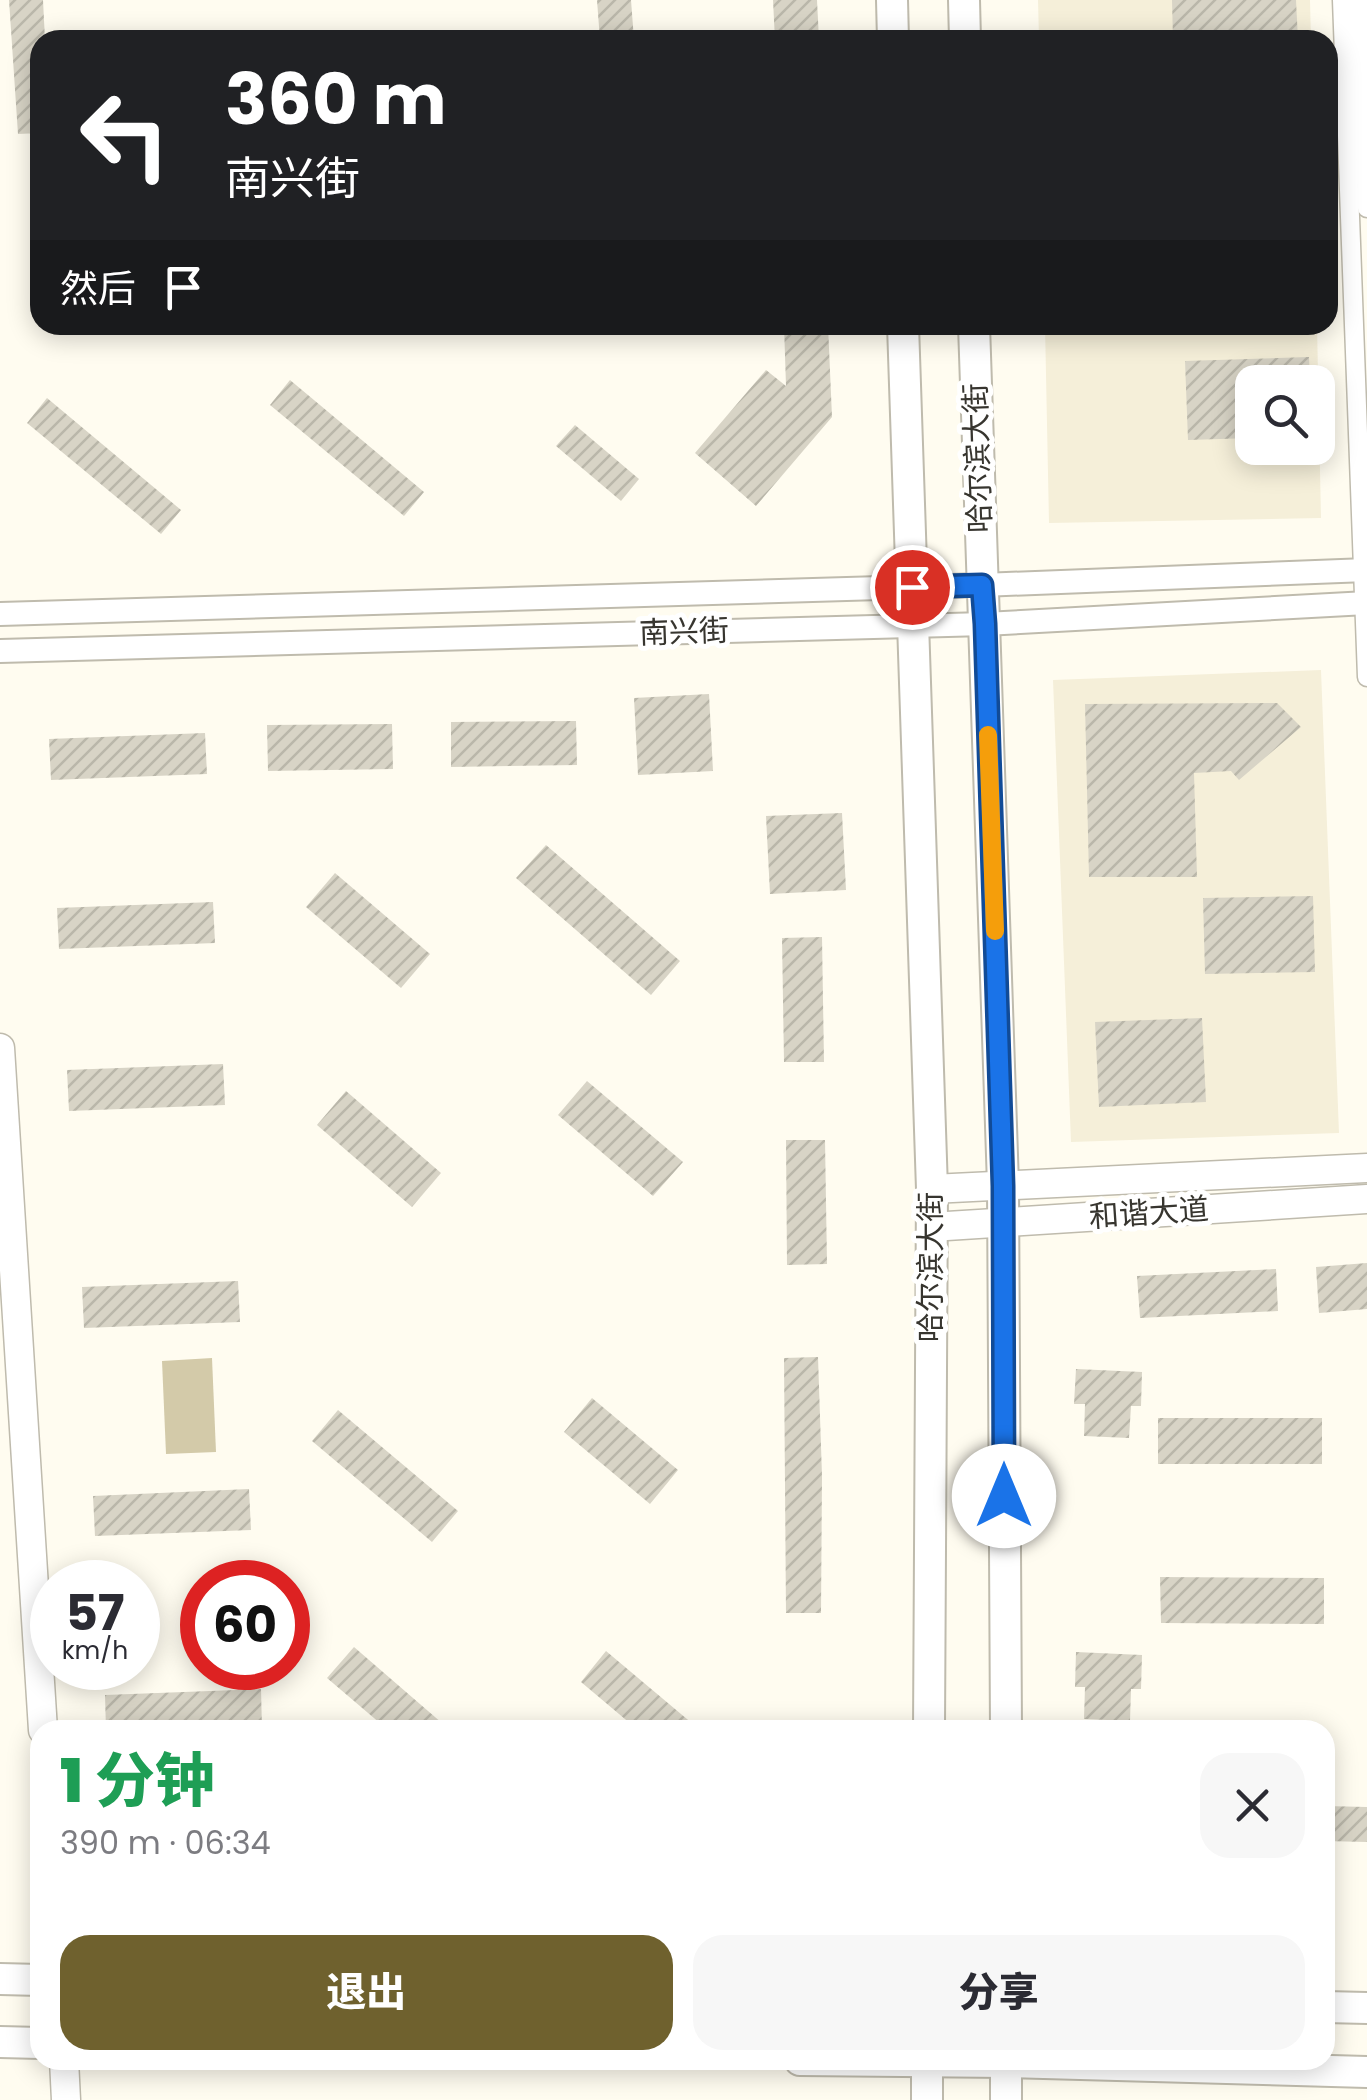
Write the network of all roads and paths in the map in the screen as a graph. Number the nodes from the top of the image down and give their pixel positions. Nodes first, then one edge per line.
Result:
1 (892, 0) edge
2 (964, 0) edge
3 (1342, 0) edge
4 (1360, 0) edge
5 (893, 30) edge
6 (965, 30) edge
7 (1367, 208) edge
8 (903, 335) edge
9 (974, 335) edge
10 (1366, 570) edge
11 (982, 585) junction
12 (912, 587) junction
13 (1366, 603) edge
14 (0, 614) edge
15 (985, 624) junction
16 (913, 626) junction
17 (0, 650) edge
18 (1367, 677) edge
19 (0, 1048) edge
20 (1367, 1168) edge
21 (1003, 1186) junction
22 (932, 1189) junction
23 (1367, 1199) edge
24 (1003, 1223) junction
25 (931, 1226) junction
26 (42, 1720) edge
27 (928, 1720) edge
28 (1006, 1720) edge
29 (0, 1979) edge
30 (30, 1980) edge
31 (1335, 2007) edge
32 (1367, 2008) edge
33 (0, 2042) edge
34 (30, 2043) edge
35 (64, 2070) edge
36 (927, 2070) edge
37 (1006, 2070) edge
38 (1301, 2070) edge
39 (1367, 2072) edge
40 (66, 2100) edge
41 (927, 2100) edge
42 (1006, 2100) edge

1 - 5 main road
2 - 6 main road
3 - 10 street
4 - 7 street
8 - 12 main road, 哈尔滨大街
9 - 11 main road, 哈尔滨大街
10 - 11 street, 南兴街
10 - 13 street
11 - 12 street, 南兴街
11 - 15 main road, 哈尔滨大街
12 - 14 street, 南兴街
12 - 16 main road, 哈尔滨大街
13 - 15 street, 南兴街
13 - 18 street
15 - 16 street, 南兴街
15 - 21 main road, 哈尔滨大街
16 - 17 street, 南兴街
16 - 22 main road, 哈尔滨大街
19 - 26 main road
20 - 21 main road, 和谐大道
21 - 22 main road, 和谐大道
21 - 24 main road, 哈尔滨大街
22 - 25 main road, 哈尔滨大街
23 - 24 main road, 和谐大道
24 - 25 main road, 和谐大道
24 - 28 main road, 哈尔滨大街
25 - 27 main road, 哈尔滨大街
29 - 30 main road
31 - 32 main road
33 - 34 main road
35 - 40 main road
36 - 41 main road
37 - 42 main road
38 - 39 main road

